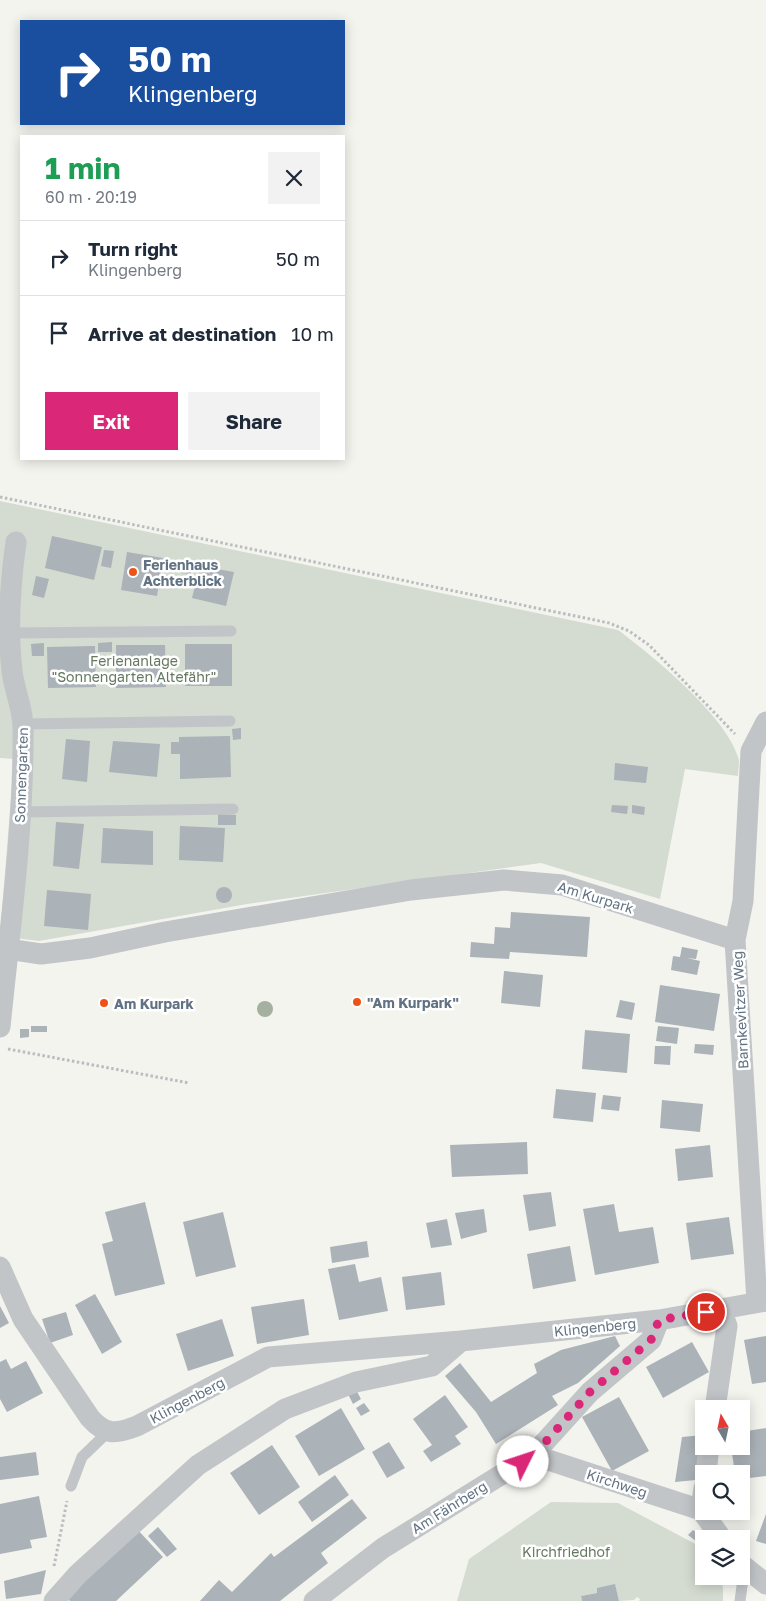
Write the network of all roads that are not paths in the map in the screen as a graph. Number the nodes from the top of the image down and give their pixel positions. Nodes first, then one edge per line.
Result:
1 (16, 542) dead end
2 (5, 586) edge
3 (231, 630) dead end
4 (11, 633) junction
5 (6, 671) edge
6 (230, 721) dead end
7 (766, 722) edge
8 (23, 724) junction
9 (233, 809) dead end
10 (21, 812) junction
11 (735, 940) junction
12 (4, 949) edge
13 (0, 1026) edge
14 (0, 1267) edge
15 (762, 1302) edge
16 (721, 1309) junction
17 (659, 1320) junction
18 (461, 1342) junction
19 (715, 1400) edge
20 (108, 1432) junction
21 (533, 1456) junction
22 (70, 1486) road end
23 (695, 1508) edge
24 (750, 1572) edge
25 (766, 1584) edge
26 (742, 1585) edge
27 (54, 1601) edge
28 (314, 1601) edge
29 (740, 1601) edge

1 - 2 street, Sonnengarten
2 - 4 street, Sonnengarten
3 - 4 lane
4 - 5 street, Sonnengarten
5 - 8 street, Sonnengarten
6 - 8 lane
7 - 11 street, Barnkevitzer Weg
8 - 10 street, Sonnengarten
9 - 10 lane
10 - 12 street, Sonnengarten
11 - 12 street, Am Kurpark
11 - 15 street, Barnkevitzer Weg
12 - 13 street
14 - 20 street
15 - 16 street, Klingenberg
16 - 17 street, Klingenberg
16 - 19 street
17 - 18 street, Klingenberg
17 - 21 street, Am Fährberg
18 - 20 street, Klingenberg
18 - 27 street
20 - 22 lane
21 - 23 street, Kirchweg
21 - 28 street, Am Fährberg
24 - 25 street
26 - 29 lane

